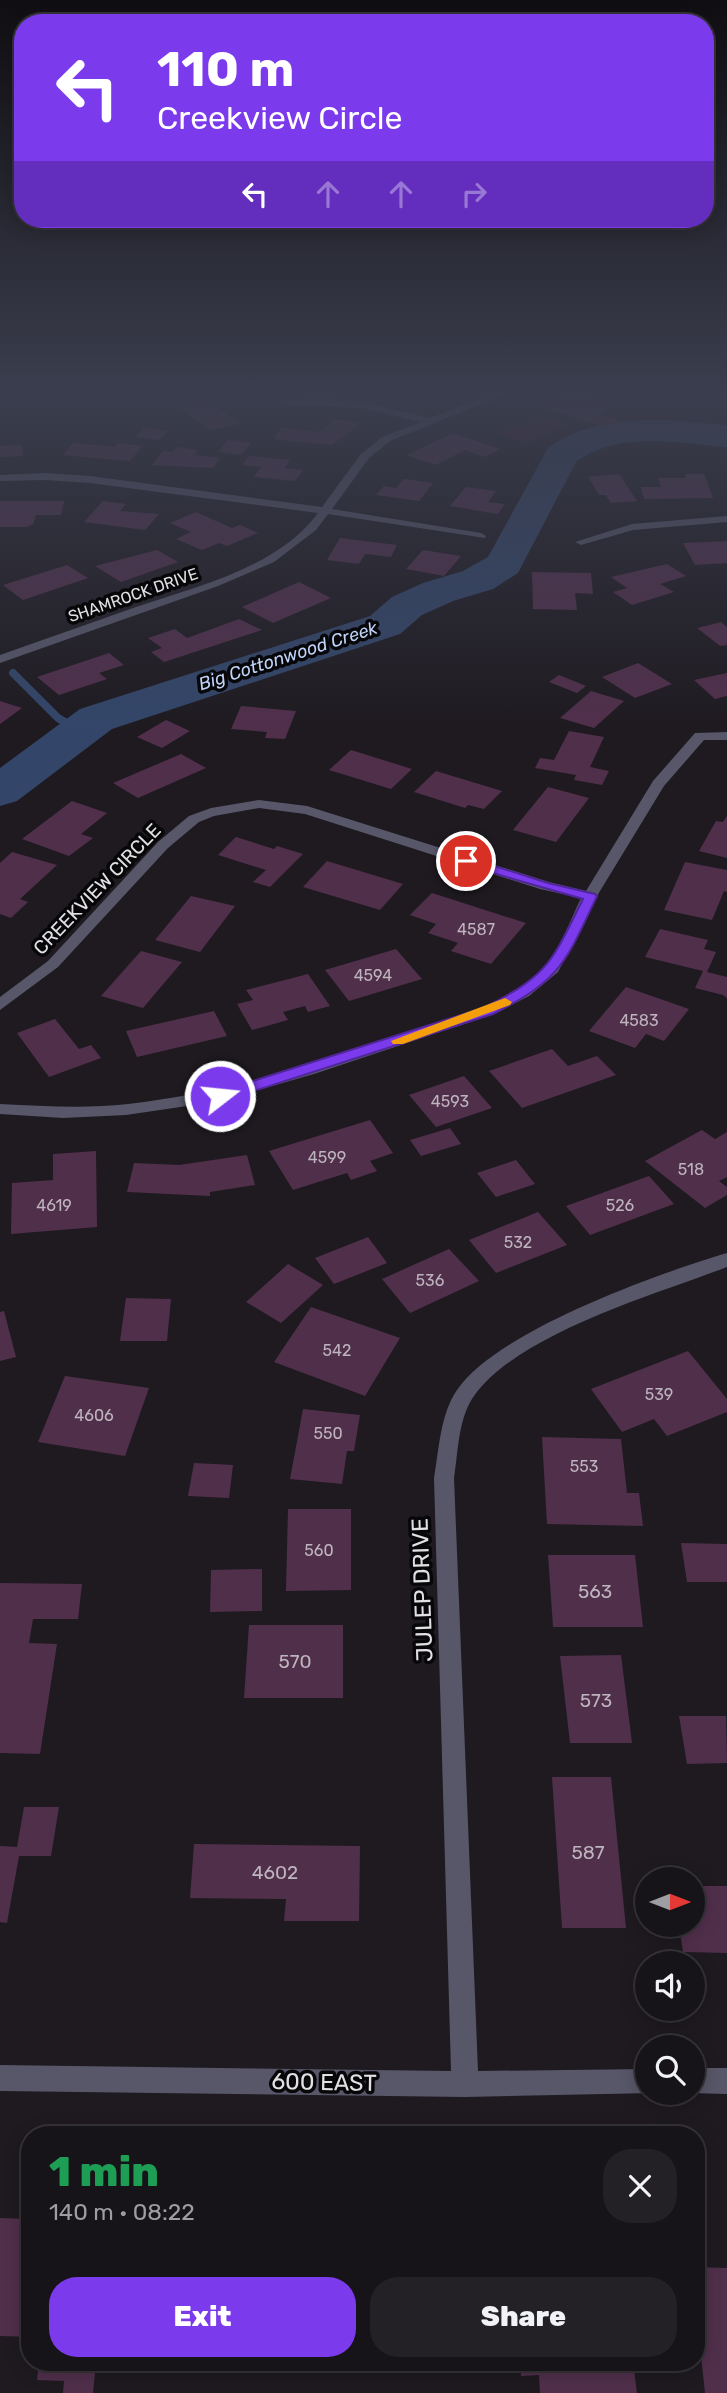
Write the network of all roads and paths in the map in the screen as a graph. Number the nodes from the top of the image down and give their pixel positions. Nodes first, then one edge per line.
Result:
1 (276, 504) edge
2 (331, 504) edge
3 (327, 510) junction
4 (727, 519) edge
5 (481, 536) dead end
6 (581, 542) dead end
7 (0, 659) edge
8 (727, 736) edge
9 (590, 896) junction
10 (0, 1005) edge
11 (0, 1109) edge
12 (727, 1260) edge
13 (0, 2078) edge
14 (705, 2081) edge
15 (727, 2081) edge
16 (635, 2082) edge
17 (466, 2084) junction

1 - 3 street
2 - 3 street, SHAMROCK DRIVE
3 - 5 street
3 - 7 street, SHAMROCK DRIVE
4 - 6 street
8 - 9 street
9 - 10 street, CREEKVIEW CIRCLE
9 - 11 street
12 - 17 street, JULEP DRIVE
13 - 17 street, 600 EAST
14 - 15 street
16 - 17 street, 600 EAST

